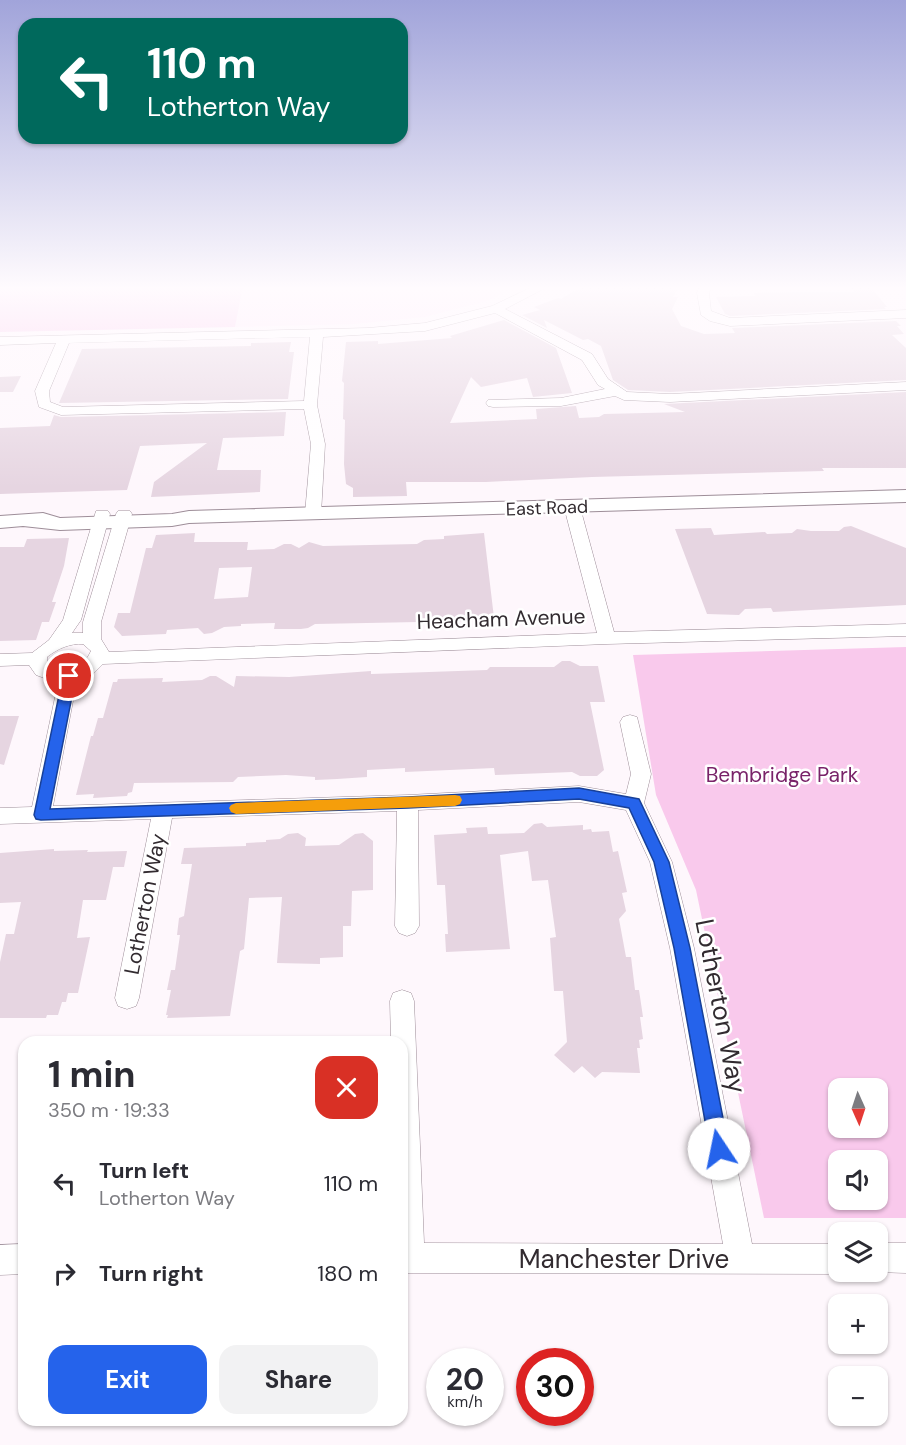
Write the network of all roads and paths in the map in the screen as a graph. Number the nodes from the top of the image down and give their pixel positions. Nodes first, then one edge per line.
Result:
1 (58, 353) edge
2 (316, 353) edge
3 (580, 353) edge
4 (906, 387) edge
5 (618, 391) junction
6 (493, 403) dead end
7 (310, 405) junction
8 (906, 496) edge
9 (572, 507) junction
10 (313, 514) junction
11 (100, 518) junction
12 (123, 518) junction
13 (0, 522) edge
14 (906, 630) edge
15 (607, 638) junction
16 (57, 642) junction
17 (95, 649) junction
18 (39, 658) junction
19 (0, 660) edge
20 (69, 676) junction
21 (630, 722) dead end
22 (408, 803) junction
23 (634, 803) junction
24 (163, 811) junction
25 (41, 815) junction
26 (0, 816) edge
27 (407, 926) dead end
28 (127, 998) dead end
29 (402, 1001) dead end
30 (403, 1036) edge
31 (408, 1258) edge
32 (888, 1258) edge
33 (906, 1258) edge
34 (18, 1259) edge
35 (828, 1259) edge
36 (0, 1260) edge
37 (740, 1260) junction

1 - 7 street
2 - 7 street
3 - 5 street
4 - 5 street
5 - 6 street
7 - 10 street
8 - 9 street, East Road
9 - 10 street, East Road
9 - 15 street
10 - 12 street, East Road
11 - 12 street, East Road
11 - 13 street, East Road
11 - 16 street
12 - 17 street
14 - 15 street, Heacham Avenue
15 - 17 street, Heacham Avenue
16 - 17 street
16 - 18 street
17 - 20 street
18 - 19 street
18 - 20 street
20 - 25 street
21 - 23 street
22 - 23 street, Lotherton Way
22 - 24 street, Lotherton Way
22 - 27 street
23 - 37 street, Lotherton Way
24 - 25 street, Lotherton Way
24 - 28 street, Lotherton Way
25 - 26 street, Lotherton Way
29 - 30 street, Manchester Drive
31 - 37 street, Manchester Drive
32 - 33 street
34 - 36 street
35 - 37 street, Manchester Drive

